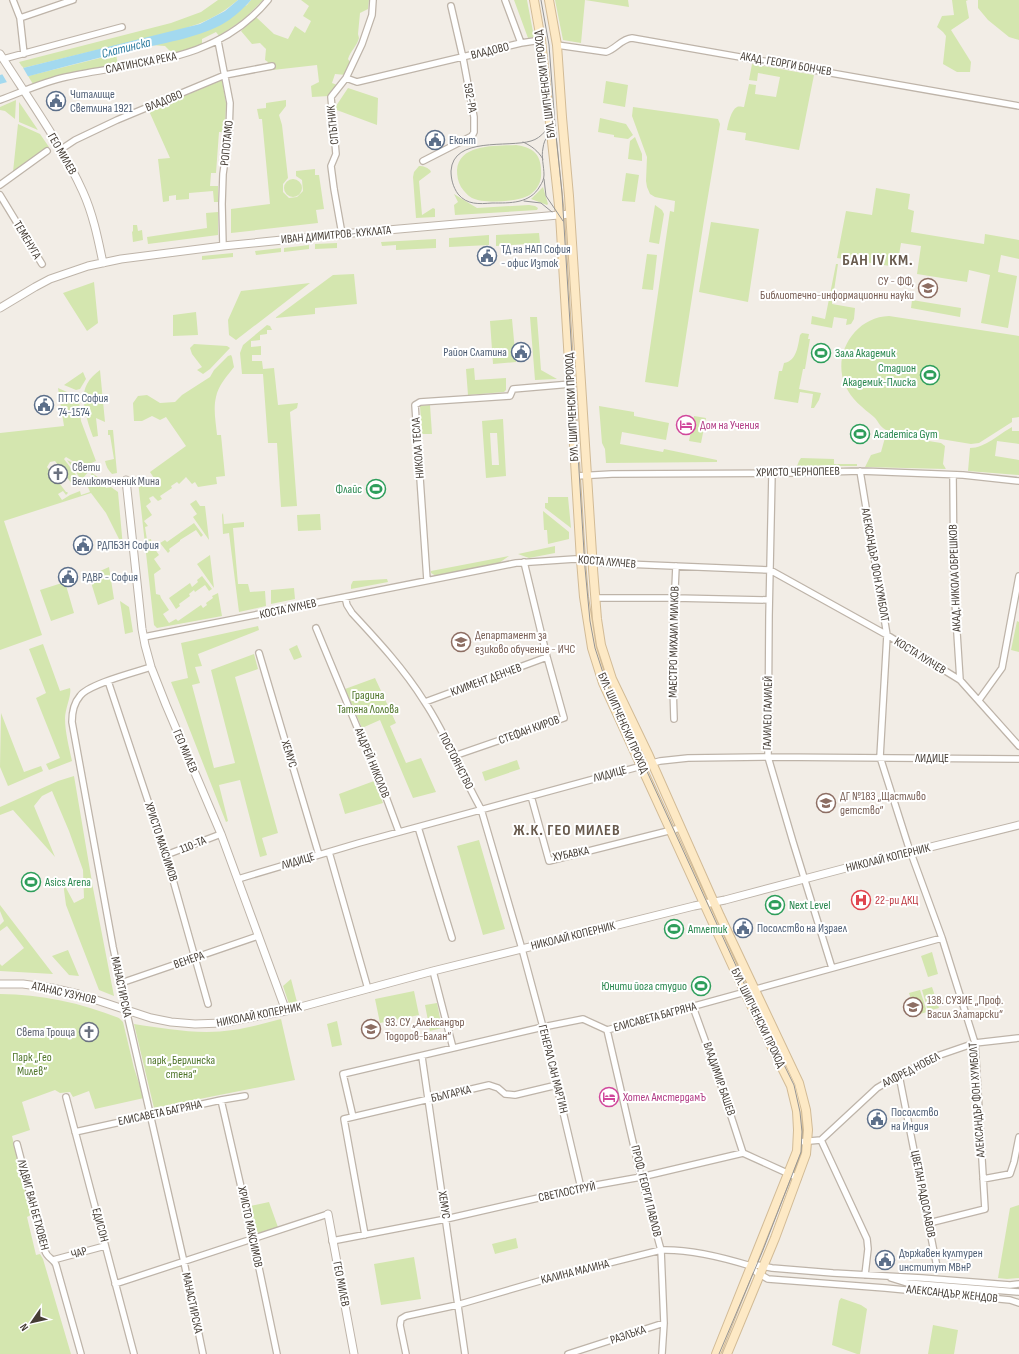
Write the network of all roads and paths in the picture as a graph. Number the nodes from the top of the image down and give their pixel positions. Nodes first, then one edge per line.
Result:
1 (13, 0) edge
2 (73, 0) edge
3 (268, 0) edge
4 (373, 0) edge
5 (505, 0) edge
6 (534, 0) edge
7 (549, 0) edge
8 (450, 6) dead end
9 (20, 18) junction
10 (122, 28) dead end
11 (541, 40) junction
12 (218, 41) junction
13 (522, 43) junction
14 (557, 45) junction
15 (24, 54) junction
16 (463, 58) junction
17 (3, 60) edge
18 (272, 66) dead end
19 (225, 75) junction
20 (346, 78) junction
21 (22, 89) junction
22 (0, 100) edge
23 (1019, 106) edge
24 (60, 150) junction
25 (47, 151) dead end
26 (423, 161) dead end
27 (0, 184) edge
28 (0, 195) edge
29 (570, 214) junction
30 (560, 215) junction
31 (342, 234) junction
32 (223, 246) junction
33 (103, 263) junction
34 (42, 264) dead end
35 (0, 308) edge
36 (571, 384) junction
37 (860, 471) junction
38 (772, 473) junction
39 (588, 475) junction
40 (953, 475) junction
41 (576, 476) junction
42 (126, 480) dead end
43 (1019, 481) edge
44 (580, 560) junction
45 (524, 562) junction
46 (593, 562) junction
47 (676, 566) junction
48 (770, 570) junction
49 (1019, 576) edge
50 (427, 580) junction
51 (345, 597) junction
52 (596, 598) junction
53 (674, 598) junction
54 (769, 600) junction
55 (316, 628) dead end
56 (887, 635) junction
57 (144, 637) junction
58 (259, 653) dead end
59 (547, 657) junction
60 (151, 667) junction
61 (960, 680) junction
62 (108, 681) junction
63 (979, 700) junction
64 (425, 702) junction
65 (674, 719) dead end
66 (1019, 746) edge
67 (454, 756) junction
68 (768, 757) junction
69 (880, 757) junction
70 (1019, 759) edge
71 (652, 763) junction
72 (641, 766) junction
73 (531, 796) junction
74 (481, 809) junction
75 (1019, 825) edge
76 (418, 827) junction
77 (680, 828) junction
78 (671, 830) junction
79 (399, 832) junction
80 (221, 834) junction
81 (329, 852) junction
82 (911, 852) junction
83 (319, 855) junction
84 (166, 856) junction
85 (238, 879) junction
86 (804, 879) junction
87 (714, 903) junction
88 (705, 904) junction
89 (258, 936) junction
90 (452, 938) dead end
91 (942, 938) junction
92 (522, 949) junction
93 (195, 958) junction
94 (832, 968) junction
95 (433, 972) junction
96 (121, 983) junction
97 (0, 984) edge
98 (368, 989) junction
99 (755, 990) junction
100 (745, 993) junction
101 (208, 1004) dead end
102 (693, 1007) junction
103 (126, 1011) junction
104 (286, 1011) junction
105 (543, 1027) junction
106 (607, 1030) junction
107 (1019, 1038) edge
108 (975, 1044) junction
109 (453, 1048) junction
110 (422, 1057) junction
111 (899, 1074) junction
112 (557, 1085) junction
113 (245, 1096) dead end
114 (66, 1097) dead end
115 (221, 1100) junction
116 (428, 1100) junction
117 (151, 1115) junction
118 (353, 1117) junction
119 (75, 1132) junction
120 (1019, 1137) edge
121 (822, 1140) junction
122 (798, 1142) junction
123 (808, 1142) junction
124 (17, 1144) dead end
125 (743, 1152) junction
126 (788, 1174) junction
127 (641, 1177) junction
128 (798, 1178) junction
129 (983, 1180) junction
130 (581, 1188) junction
131 (328, 1214) joint
132 (446, 1219) junction
133 (929, 1223) junction
134 (365, 1235) junction
135 (253, 1238) junction
136 (332, 1241) junction
137 (105, 1246) junction
138 (661, 1250) junction
139 (53, 1260) junction
140 (184, 1262) junction
141 (751, 1266) junction
142 (764, 1266) junction
143 (937, 1267) dead end
144 (841, 1273) junction
145 (760, 1274) junction
146 (865, 1275) junction
147 (885, 1276) junction
148 (907, 1283) junction
149 (115, 1284) junction
150 (1019, 1284) edge
151 (840, 1285) junction
152 (885, 1288) junction
153 (1019, 1292) edge
154 (1019, 1303) edge
155 (457, 1305) junction
156 (664, 1323) junction
157 (81, 1354) edge
158 (134, 1354) edge
159 (203, 1354) edge
160 (277, 1354) edge
161 (354, 1354) edge
162 (406, 1354) edge
163 (465, 1354) edge
164 (568, 1354) edge
165 (662, 1354) edge
166 (716, 1354) edge
167 (727, 1354) edge

1 - 9 street
2 - 9 street
3 - 12 street, СЛАТИНСКА РЕКА
4 - 20 street, СПЪТНИК
5 - 13 street
6 - 11 main road, БУЛ. ШИПЧЕНСКИ ПРОХОД
7 - 14 main road, БУЛ. ШИПЧЕНСКИ ПРОХОД
8 - 16 street, 592-РА
9 - 15 street
10 - 15 street
11 - 13 street, ВЛАДОВО
11 - 30 main road, БУЛ. ШИПЧЕНСКИ ПРОХОД
12 - 19 street, РОПОТАМО
12 - 21 street, СЛАТИНСКА РЕКА
13 - 16 street, ВЛАДОВО
14 - 23 street, АКАД. ГЕОРГИ БОНЧЕВ
14 - 29 main road, БУЛ. ШИПЧЕНСКИ ПРОХОД
15 - 17 street
16 - 20 street, ВЛАДОВО
16 - 26 street, 592-РА
17 - 21 street, ГЕО МИЛЕВ
18 - 19 street, ВЛАДОВО
19 - 24 street, ВЛАДОВО
19 - 32 street, РОПОТАМО
20 - 31 street, СПЪТНИК
21 - 22 street, СЛАТИНСКА РЕКА
21 - 24 street, ГЕО МИЛЕВ
24 - 33 street, ГЕО МИЛЕВ
25 - 27 street
28 - 34 street, ТЕМЕНУГА
29 - 30 street, ИВАН ДИМИТРОВ-КУКЛАТА
29 - 39 main road, БУЛ. ШИПЧЕНСКИ ПРОХОД
30 - 31 street, ИВАН ДИМИТРОВ-КУКЛАТА
30 - 36 main road, БУЛ. ШИПЧЕНСКИ ПРОХОД
31 - 32 street, ИВАН ДИМИТРОВ-КУКЛАТА
32 - 33 street, ИВАН ДИМИТРОВ-КУКЛАТА
33 - 35 street
36 - 41 main road, БУЛ. ШИПЧЕНСКИ ПРОХОД
36 - 50 street, НИКОЛА ТЕСЛА
37 - 38 street, ХРИСТО ЧЕРНОПЕЕВ
37 - 40 street, ХРИСТО ЧЕРНОПЕЕВ
37 - 56 street, АЛЕКСАНДЪР ФОН ХУМБОЛТ
38 - 39 street, ХРИСТО ЧЕРНОПЕЕВ
38 - 48 street, ГАЛИЛЕО ГАЛИЛЕЙ
39 - 41 street, ХРИСТО ЧЕРНОПЕЕВ
39 - 46 main road, БУЛ. ШИПЧЕНСКИ ПРОХОД
40 - 43 street, ХРИСТО ЧЕРНОПЕЕВ
40 - 61 street, АКАД. НИКОЛА ОБРЕШКОВ
41 - 44 main road, БУЛ. ШИПЧЕНСКИ ПРОХОД
42 - 57 street, ГЕО МИЛЕВ
44 - 45 street, КОСТА ЛУЛЧЕВ
44 - 46 street, КОСТА ЛУЛЧЕВ
44 - 72 main road, БУЛ. ШИПЧЕНСКИ ПРОХОД
45 - 50 street, КОСТА ЛУЛЧЕВ
45 - 59 street, СТЕФАН КИРОВ
46 - 47 street, КОСТА ЛУЛЧЕВ
46 - 52 main road, БУЛ. ШИПЧЕНСКИ ПРОХОД
47 - 48 street, КОСТА ЛУЛЧЕВ
47 - 53 street, МАЕСТРО МИХАИЛ МИЛКОВ
48 - 54 street, ГАЛИЛЕО ГАЛИЛЕЙ
48 - 56 street, КОСТА ЛУЛЧЕВ
49 - 63 street
50 - 51 street, КОСТА ЛУЛЧЕВ
51 - 57 street, КОСТА ЛУЛЧЕВ
51 - 64 street, ПОСТОЯНСТВО
52 - 53 street
52 - 71 main road, БУЛ. ШИПЧЕНСКИ ПРОХОД
53 - 54 street
53 - 65 street, МАЕСТРО МИХАИЛ МИЛКОВ
54 - 68 street, ГАЛИЛЕО ГАЛИЛЕЙ
55 - 79 street, АНДРЕЙ НИКОЛОВ
56 - 61 street, КОСТА ЛУЛЧЕВ
56 - 69 street, АЛЕКСАНДЪР ФОН ХУМБОЛТ
57 - 60 street, ГЕО МИЛЕВ
58 - 83 street, ХЕМУС
59 - 64 street, КЛИМЕНТ ДЕНЧЕВ
59 - 67 street, СТЕФАН КИРОВ
60 - 62 street, МАНАСТИРСКА
60 - 80 street, ГЕО МИЛЕВ
61 - 63 street, КОСТА ЛУЛЧЕВ
62 - 84 street, ХРИСТО МАКСИМОВ
62 - 96 street, МАНАСТИРСКА
63 - 66 street, КОСТА ЛУЛЧЕВ
64 - 67 street, ПОСТОЯНСТВО
67 - 74 street, ПОСТОЯНСТВО
68 - 69 street, ЛИДИЦЕ
68 - 71 street, ЛИДИЦЕ
68 - 86 street, ГАЛИЛЕО ГАЛИЛЕЙ
69 - 70 street, ЛИДИЦЕ
69 - 82 street, АЛЕКСАНДЪР ФОН ХУМБОЛТ
71 - 72 street, ЛИДИЦЕ
71 - 77 main road, БУЛ. ШИПЧЕНСКИ ПРОХОД
72 - 73 street, ЛИДИЦЕ
72 - 78 main road, БУЛ. ШИПЧЕНСКИ ПРОХОД
73 - 74 street, ЛИДИЦЕ
73 - 78 street, ХУБАВКА
74 - 76 street, ЛИДИЦЕ
74 - 92 street, ПОСТОЯНСТВО
75 - 82 street, НИКОЛАЙ КОПЕРНИК
76 - 79 street, ЛИДИЦЕ
76 - 90 street
77 - 78 street, ХУБАВКА
77 - 87 main road, БУЛ. ШИПЧЕНСКИ ПРОХОД
78 - 88 main road, БУЛ. ШИПЧЕНСКИ ПРОХОД
79 - 81 street, ЛИДИЦЕ
80 - 84 street, 110-ТА
80 - 85 street, ГЕО МИЛЕВ
81 - 83 street, ЛИДИЦЕ
81 - 98 street
82 - 86 street, НИКОЛАЙ КОПЕРНИК
82 - 91 street, АЛЕКСАНДЪР ФОН ХУМБОЛТ
83 - 85 street, ЛИДИЦЕ
84 - 93 street, ХРИСТО МАКСИМОВ
85 - 89 street, ГЕО МИЛЕВ
86 - 87 street, НИКОЛАЙ КОПЕРНИК
86 - 94 street, ГАЛИЛЕО ГАЛИЛЕЙ
87 - 88 street, НИКОЛАЙ КОПЕРНИК
87 - 99 main road, БУЛ. ШИПЧЕНСКИ ПРОХОД
88 - 92 street, НИКОЛАЙ КОПЕРНИК
88 - 100 main road, БУЛ. ШИПЧЕНСКИ ПРОХОД
89 - 93 street, ВЕНЕРА
89 - 104 street, ГЕО МИЛЕВ
91 - 94 street, ЕЛИСАВЕТА БАГРЯНА
91 - 108 street, АЛЕКСАНДЪР ФОН ХУМБОЛТ
92 - 95 street, НИКОЛАЙ КОПЕРНИК
92 - 105 street, ГЕНЕРАЛ САН МАРТИН
93 - 96 street, ВЕНЕРА
93 - 101 street, ХРИСТО МАКСИМОВ
94 - 99 street, ЕЛИСАВЕТА БАГРЯНА
95 - 98 street, НИКОЛАЙ КОПЕРНИК
95 - 109 street
96 - 103 street, МАНАСТИРСКА
97 - 103 street, АТАНАС УЗУНОВ
98 - 104 street, НИКОЛАЙ КОПЕРНИК
99 - 100 street, ЕЛИСАВЕТА БАГРЯНА
99 - 123 main road, БУЛ. ШИПЧЕНСКИ ПРОХОД
100 - 102 street, ЕЛИСАВЕТА БАГРЯНА
100 - 122 main road, БУЛ. ШИПЧЕНСКИ ПРОХОД
102 - 106 street, ЕЛИСАВЕТА БАГРЯНА
102 - 125 street, ВЛАДИМИР БАШЕВ
103 - 104 street, НИКОЛАЙ КОПЕРНИК
103 - 117 street, МАНАСТИРСКА
105 - 106 street, ЕЛИСАВЕТА БАГРЯНА
105 - 109 street, ЕЛИСАВЕТА БАГРЯНА
105 - 112 street, ГЕНЕРАЛ САН МАРТИН
106 - 127 street, ПРОФ. ГЕОРГИ ПАВЛОВ
107 - 108 street, АЛФРЕД НОБЕЛ
108 - 111 street, АЛФРЕД НОБЕЛ
108 - 129 street, АЛЕКСАНДЪР ФОН ХУМБОЛТ
109 - 110 street, ЕЛИСАВЕТА БАГРЯНА
110 - 116 street, ХЕМУС
110 - 118 street, ЕЛИСАВЕТА БАГРЯНА
111 - 121 street, АЛФРЕД НОБЕЛ
111 - 133 street, ЦВЕТАН РАДОСЛАВОВ
112 - 116 street, БЪЛГАРКА
112 - 130 street, ГЕНЕРАЛ САН МАРТИН
113 - 115 street, ЕЛИСАВЕТА БАГРЯНА
114 - 119 street, ЕДИСОН
115 - 117 street, ЕЛИСАВЕТА БАГРЯНА
115 - 135 street, ХРИСТО МАКСИМОВ
116 - 118 street, БЪЛГАРКА
116 - 132 street, ХЕМУС
117 - 119 street, ЕЛИСАВЕТА БАГРЯНА
117 - 140 street, МАНАСТИРСКА
118 - 134 street, БЪЛГАРКА
119 - 137 street, ЕДИСОН
120 - 129 street
121 - 123 street
121 - 146 street
122 - 123 street
122 - 126 main road, БУЛ. ШИПЧЕНСКИ ПРОХОД
123 - 128 main road, БУЛ. ШИПЧЕНСКИ ПРОХОД
124 - 139 street, ЛУДВИГ ВАН БЕТХОВЕН
125 - 126 street
125 - 127 street, СВЕТЛОСТРУЙ
126 - 128 street
126 - 141 main road, БУЛ. ШИПЧЕНСКИ ПРОХОД
127 - 130 street, СВЕТЛОСТРУЙ
127 - 138 street, ПРОФ. ГЕОРГИ ПАВЛОВ
128 - 142 main road, БУЛ. ШИПЧЕНСКИ ПРОХОД
129 - 133 street, АЛЕКСАНДЪР ФОН ХУМБОЛТ
130 - 132 street, СВЕТЛОСТРУЙ
131 - 135 street
131 - 136 street, ГЕО МИЛЕВ
132 - 134 street, СВЕТЛОСТРУЙ
132 - 155 street, ХЕМУС
133 - 143 street, ЦВЕТАН РАДОСЛАВОВ
134 - 136 street, СВЕТЛОСТРУЙ
135 - 140 street
135 - 160 street, ХРИСТО МАКСИМОВ
136 - 161 street, ГЕО МИЛЕВ
137 - 139 street, ЧАР
137 - 149 street, ЕДИСОН
138 - 141 street, КАЛИНА МАЛИНА
138 - 155 street, КАЛИНА МАЛИНА
138 - 156 street, ПРОФ. ГЕОРГИ ПАВЛОВ
139 - 157 street, ЛУДВИГ ВАН БЕТХОВЕН
140 - 149 street
140 - 159 street, МАНАСТИРСКА
141 - 142 street, АЛЕКСАНДЪР ЖЕНДОВ
141 - 145 street, АЛЕКСАНДЪР ЖЕНДОВ
141 - 166 main road, БУЛ. ШИПЧЕНСКИ ПРОХОД
142 - 144 street, АЛЕКСАНДЪР ЖЕНДОВ
142 - 145 main road, БУЛ. ШИПЧЕНСКИ ПРОХОД
144 - 146 street, АЛЕКСАНДЪР ЖЕНДОВ
144 - 151 street
145 - 151 street, АЛЕКСАНДЪР ЖЕНДОВ
145 - 167 main road, БУЛ. ШИПЧЕНСКИ ПРОХОД
146 - 147 street, АЛЕКСАНДЪР ЖЕНДОВ
147 - 148 street, АЛЕКСАНДЪР ЖЕНДОВ
147 - 150 street, АЛЕКСАНДЪР ЖЕНДОВ
148 - 152 street, АЛЕКСАНДЪР ЖЕНДОВ
148 - 153 street, АЛЕКСАНДЪР ЖЕНДОВ
149 - 158 street, ЕДИСОН
151 - 152 street, АЛЕКСАНДЪР ЖЕНДОВ
152 - 154 street, АЛЕКСАНДЪР ЖЕНДОВ
155 - 162 street, КАЛИНА МАЛИНА
155 - 163 street, ХЕМУС
156 - 164 street, РАЗЛЪКА
156 - 165 street, ПРОФ. ГЕОРГИ ПАВЛОВ

